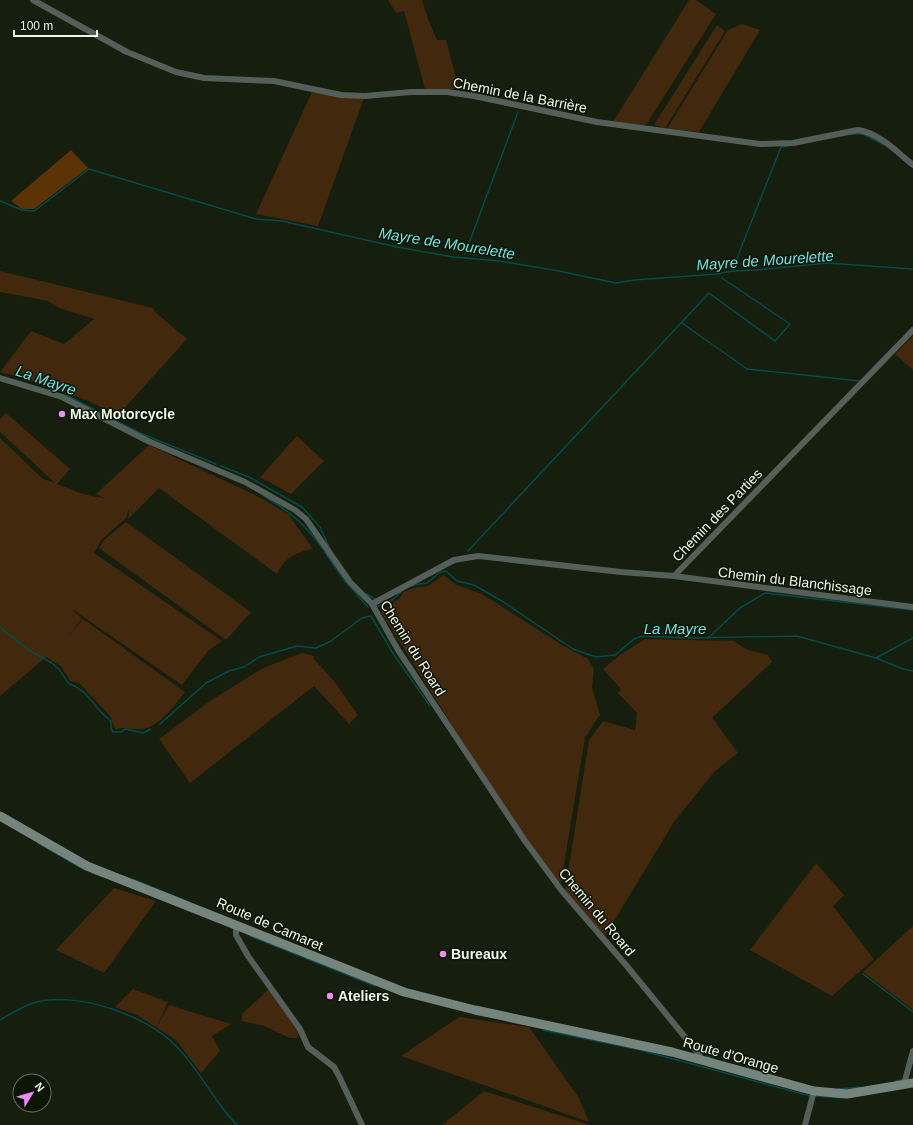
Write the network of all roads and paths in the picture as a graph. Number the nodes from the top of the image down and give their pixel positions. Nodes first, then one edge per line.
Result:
1 (33, 0) edge
2 (913, 165) edge
3 (913, 330) edge
4 (0, 378) edge
5 (674, 576) junction
6 (372, 604) junction
7 (913, 607) edge
8 (0, 816) edge
9 (236, 925) junction
10 (542, 1025) joint
11 (913, 1051) edge
12 (702, 1060) junction
13 (909, 1083) edge
14 (814, 1092) junction
15 (362, 1125) edge
16 (805, 1125) edge

1 - 2 street, Chemin de la Barrière
3 - 5 street, Chemin des Parties
4 - 6 street, Chemin du Roard
5 - 6 street, Chemin des Parties
5 - 7 street, Chemin du Blanchissage
6 - 12 street, Chemin du Roard
8 - 9 main road, Route de Camaret
9 - 10 main road, Route de Camaret
9 - 15 street
10 - 12 main road, Route d'Orange
11 - 13 street
12 - 14 main road, Route d'Orange
13 - 14 main road, Route d'Orange
14 - 16 street

